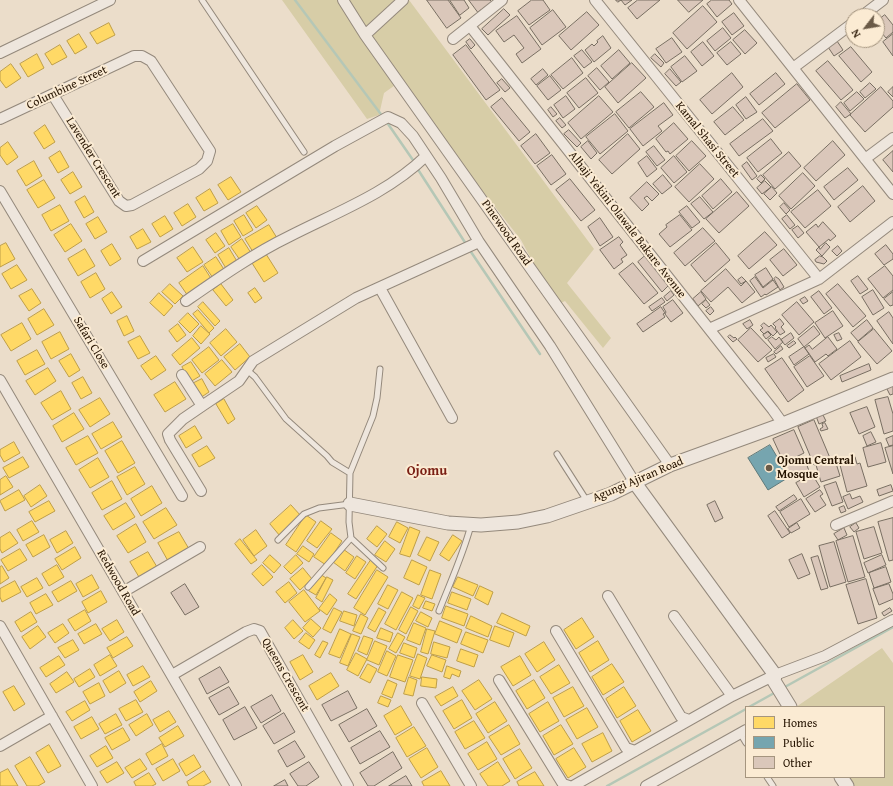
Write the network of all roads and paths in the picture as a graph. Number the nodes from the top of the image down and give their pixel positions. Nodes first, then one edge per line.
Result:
1 (110, 0) edge
2 (202, 0) edge
3 (344, 0) edge
4 (403, 0) edge
5 (502, 0) edge
6 (595, 0) edge
7 (739, 0) edge
8 (883, 0) edge
9 (872, 8) edge
10 (470, 26) junction
11 (845, 29) edge
12 (365, 35) junction
13 (453, 39) dead end
14 (0, 53) edge
15 (134, 56) joint
16 (793, 68) junction
17 (53, 95) junction
18 (0, 119) edge
19 (893, 138) edge
20 (304, 152) dead end
21 (865, 159) junction
22 (419, 163) junction
23 (0, 191) edge
24 (893, 194) edge
25 (893, 222) edge
26 (479, 242) junction
27 (144, 260) dead end
28 (819, 280) junction
29 (380, 288) junction
30 (186, 301) dead end
31 (709, 329) junction
32 (246, 369) junction
33 (380, 369) dead end
34 (182, 375) dead end
35 (893, 379) edge
36 (0, 380) edge
37 (202, 406) junction
38 (452, 418) dead end
39 (783, 424) junction
40 (557, 454) dead end
41 (670, 465) junction
42 (350, 473) junction
43 (635, 483) junction
44 (201, 492) dead end
45 (182, 496) dead end
46 (893, 501) edge
47 (588, 502) junction
48 (350, 504) junction
49 (472, 524) junction
50 (836, 525) dead end
51 (351, 538) junction
52 (278, 540) dead end
53 (200, 547) dead end
54 (383, 568) dead end
55 (308, 587) dead end
56 (123, 592) junction
57 (608, 596) dead end
58 (439, 611) dead end
59 (674, 616) dead end
60 (893, 620) edge
61 (0, 626) edge
62 (556, 631) dead end
63 (172, 675) junction
64 (774, 678) junction
65 (499, 680) dead end
66 (732, 696) junction
67 (422, 703) dead end
68 (788, 706) edge
69 (52, 716) junction
70 (690, 720) junction
71 (743, 732) edge
72 (0, 746) edge
73 (635, 751) junction
74 (652, 784) edge
75 (92, 786) edge
76 (236, 786) edge
77 (348, 786) edge
78 (471, 786) edge
79 (569, 786) edge
80 (573, 786) edge

1 - 14 street
2 - 20 lane
3 - 12 street, Pinewood Road
4 - 12 street
5 - 10 street
6 - 28 street, Kamal Shasi Street
7 - 16 street
8 - 9 street
10 - 13 street
10 - 31 street, Alhaji Yekini Olawale Bakare Avenue
11 - 16 street
12 - 41 street, Pinewood Road
15 - 17 street, Columbine Street
15 - 17 street, Lavender Crescent
16 - 21 street
17 - 18 street, Columbine Street
19 - 21 street
21 - 24 street
22 - 26 street
22 - 27 street
22 - 30 street
23 - 45 street, Safari Close
25 - 28 street
26 - 29 street
26 - 43 street
28 - 31 street
29 - 32 street
29 - 38 street
31 - 39 street, Alhaji Yekini Olawale Bakare Avenue
32 - 37 street
32 - 42 lane
33 - 42 lane
34 - 37 street
35 - 39 street, Agungi Ajiran Road
36 - 56 street, Redwood Road
37 - 44 street
39 - 41 street, Agungi Ajiran Road
40 - 47 lane
41 - 43 street, Agungi Ajiran Road
42 - 48 lane
43 - 47 street, Agungi Ajiran Road
43 - 64 street
46 - 50 street
47 - 49 street, Agungi Ajiran Road
48 - 49 street, Agungi Ajiran Road
48 - 51 lane
48 - 52 lane
49 - 58 lane
51 - 54 lane
51 - 55 lane
53 - 56 street
56 - 63 street, Redwood Road
57 - 70 street
59 - 66 street
60 - 64 street
61 - 69 street
62 - 73 street
63 - 76 street, Redwood Road
63 - 77 street, Queens Crescent
64 - 66 street
64 - 68 street
65 - 79 street
66 - 70 street
67 - 78 street
69 - 72 street
69 - 75 street
70 - 73 street
71 - 74 street
73 - 80 street

